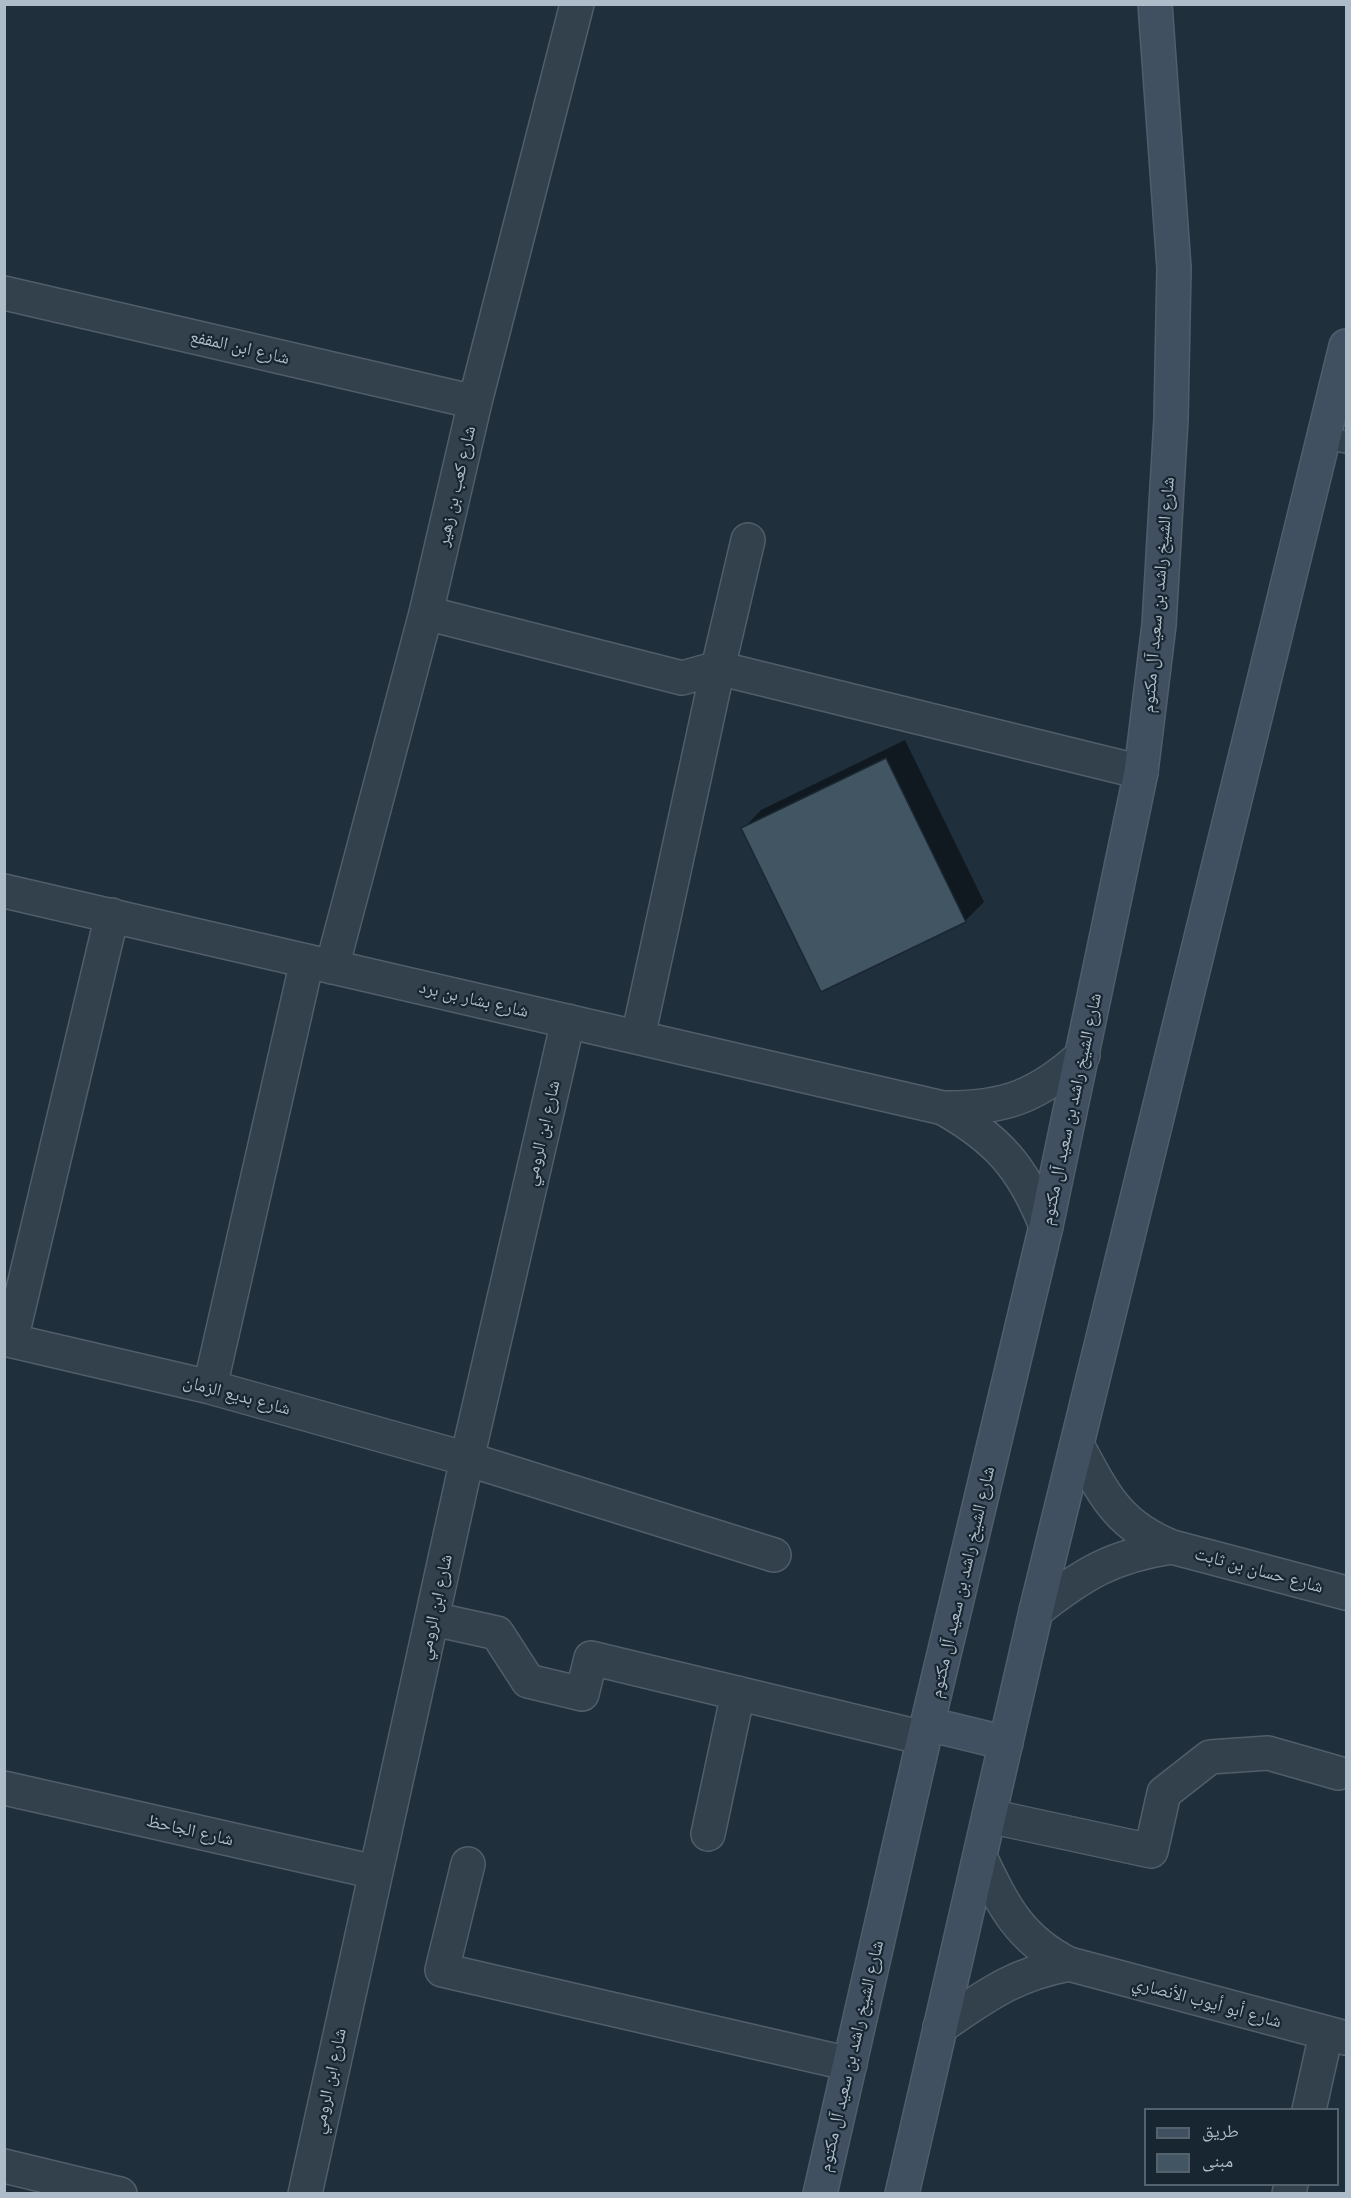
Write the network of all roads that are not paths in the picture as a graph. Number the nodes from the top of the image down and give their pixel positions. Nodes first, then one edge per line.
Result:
1 (577, 4) edge
2 (1155, 4) edge
3 (4, 292) edge
4 (1347, 346) edge
5 (475, 402) junction
6 (1336, 440) edge
7 (748, 540) dead end
8 (426, 613) junction
9 (718, 668) junction
10 (1141, 772) junction
11 (4, 891) edge
12 (112, 915) junction
13 (320, 964) junction
14 (568, 1021) junction
15 (638, 1037) junction
16 (1083, 1055) junction
17 (943, 1108) junction
18 (1046, 1226) junction
19 (8, 1340) edge
20 (210, 1387) junction
21 (1077, 1444) junction
22 (467, 1459) junction
23 (1172, 1547) junction
24 (774, 1555) dead end
25 (1347, 1593) edge
26 (1036, 1611) junction
27 (433, 1619) junction
28 (738, 1693) junction
29 (926, 1731) junction
30 (1006, 1743) junction
31 (1338, 1773) dead end
32 (4, 1788) edge
33 (989, 1816) junction
34 (708, 1834) dead end
35 (980, 1857) junction
36 (468, 1864) dead end
37 (375, 1872) junction
38 (1068, 1964) junction
39 (940, 2027) junction
40 (1336, 2036) edge
41 (850, 2064) junction
42 (1309, 2108) edge
43 (4, 2166) edge
44 (120, 2193) edge
45 (305, 2193) edge
46 (820, 2193) edge
47 (902, 2193) edge

1 - 5 street, شارع كعب بن زهير
2 - 10 street, شارع الشيخ راشد بن سعيد آل مكتوم
3 - 5 street, شارع ابن المقفع
4 - 6 street
5 - 8 street, شارع كعب بن زهير
6 - 21 street
7 - 9 street
8 - 9 street
8 - 13 street, شارع كعب بن زهير
9 - 10 street
9 - 15 street
10 - 16 street, شارع الشيخ راشد بن سعيد آل مكتوم
11 - 12 street, شارع بشار بن برد
12 - 13 street, شارع بشار بن برد
12 - 19 street
13 - 14 street, شارع بشار بن برد
13 - 20 street, شارع كعب بن زهير
14 - 15 street, شارع بشار بن برد
14 - 22 street, شارع ابن الرومي
15 - 17 street, شارع بشار بن برد
16 - 17 street, شارع بشار بن برد
16 - 18 street, شارع الشيخ راشد بن سعيد آل مكتوم
17 - 18 street, شارع بشار بن برد
18 - 29 street, شارع الشيخ راشد بن سعيد آل مكتوم
19 - 20 street, شارع بديع الزمان
20 - 22 street, شارع بديع الزمان
21 - 23 street, شارع حسان بن ثابت
21 - 26 street
22 - 24 street, شارع بديع الزمان
22 - 27 street, شارع ابن الرومي
23 - 25 street, شارع حسان بن ثابت
23 - 26 street, شارع حسان بن ثابت
26 - 30 street
27 - 28 street
27 - 37 street, شارع ابن الرومي
28 - 29 street
28 - 34 street
29 - 30 street
29 - 41 street, شارع الشيخ راشد بن سعيد آل مكتوم
30 - 33 street
31 - 33 street
32 - 37 street, شارع الجاحظ
33 - 35 street
35 - 38 street, شارع أبو أيوب الأنصاري
35 - 39 street
36 - 41 street
37 - 45 street, شارع ابن الرومي
38 - 39 street, شارع أبو أيوب الأنصاري
38 - 40 street, شارع أبو أيوب الأنصاري
39 - 47 street
40 - 42 street
41 - 46 street, شارع الشيخ راشد بن سعيد آل مكتوم
43 - 44 street

